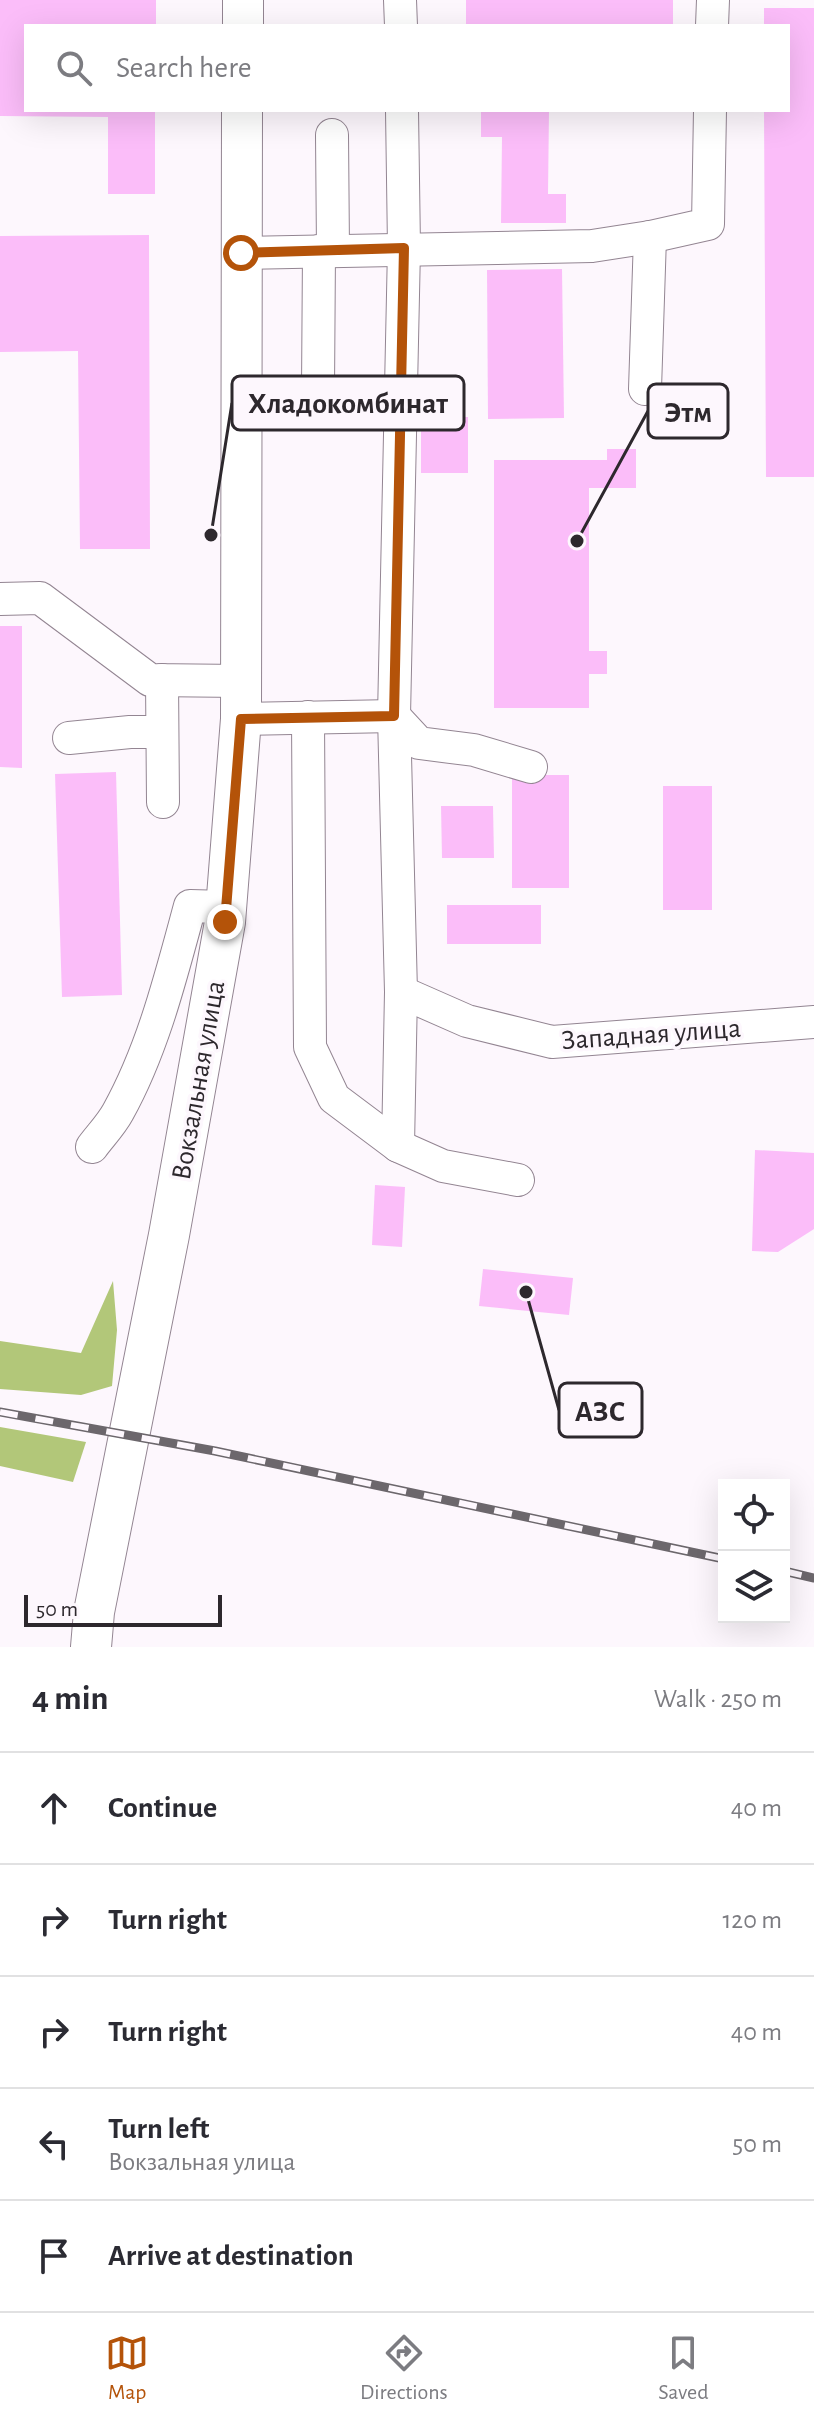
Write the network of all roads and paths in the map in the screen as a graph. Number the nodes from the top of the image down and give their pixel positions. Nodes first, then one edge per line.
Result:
1 (243, 0) edge
2 (400, 0) edge
3 (713, 0) edge
4 (243, 24) edge
5 (401, 24) edge
6 (712, 24) edge
7 (242, 112) edge
8 (402, 112) edge
9 (710, 112) edge
10 (332, 135) dead end
11 (650, 237) junction
12 (404, 248) junction
13 (326, 251) junction
14 (241, 253) junction
15 (645, 389) dead end
16 (318, 390) dead end
17 (0, 577) edge
18 (40, 598) junction
19 (0, 599) edge
20 (162, 680) junction
21 (241, 700) junction
22 (394, 716) junction
23 (308, 717) junction
24 (162, 732) junction
25 (69, 738) dead end
26 (531, 767) dead end
27 (163, 802) dead end
28 (226, 907) junction
29 (401, 992) junction
30 (814, 1022) edge
31 (398, 1146) junction
32 (92, 1147) dead end
33 (518, 1180) dead end
34 (89, 1635) edge

1 - 4 main road
2 - 5 street
3 - 6 street
7 - 14 main road, Вокзальная улица
8 - 12 street
9 - 11 street
10 - 13 street
11 - 12 street
11 - 15 street
12 - 13 street
12 - 22 street
13 - 14 street
13 - 16 street
14 - 21 main road, Вокзальная улица
17 - 18 street
18 - 19 street
18 - 20 street
20 - 21 street
20 - 24 street
21 - 23 street
21 - 28 main road, Вокзальная улица
22 - 23 street
22 - 26 street
22 - 29 street
23 - 31 street
24 - 25 street
24 - 27 street
28 - 32 street
28 - 34 main road, Вокзальная улица
29 - 30 street, Западная улица
29 - 31 street
31 - 33 street

